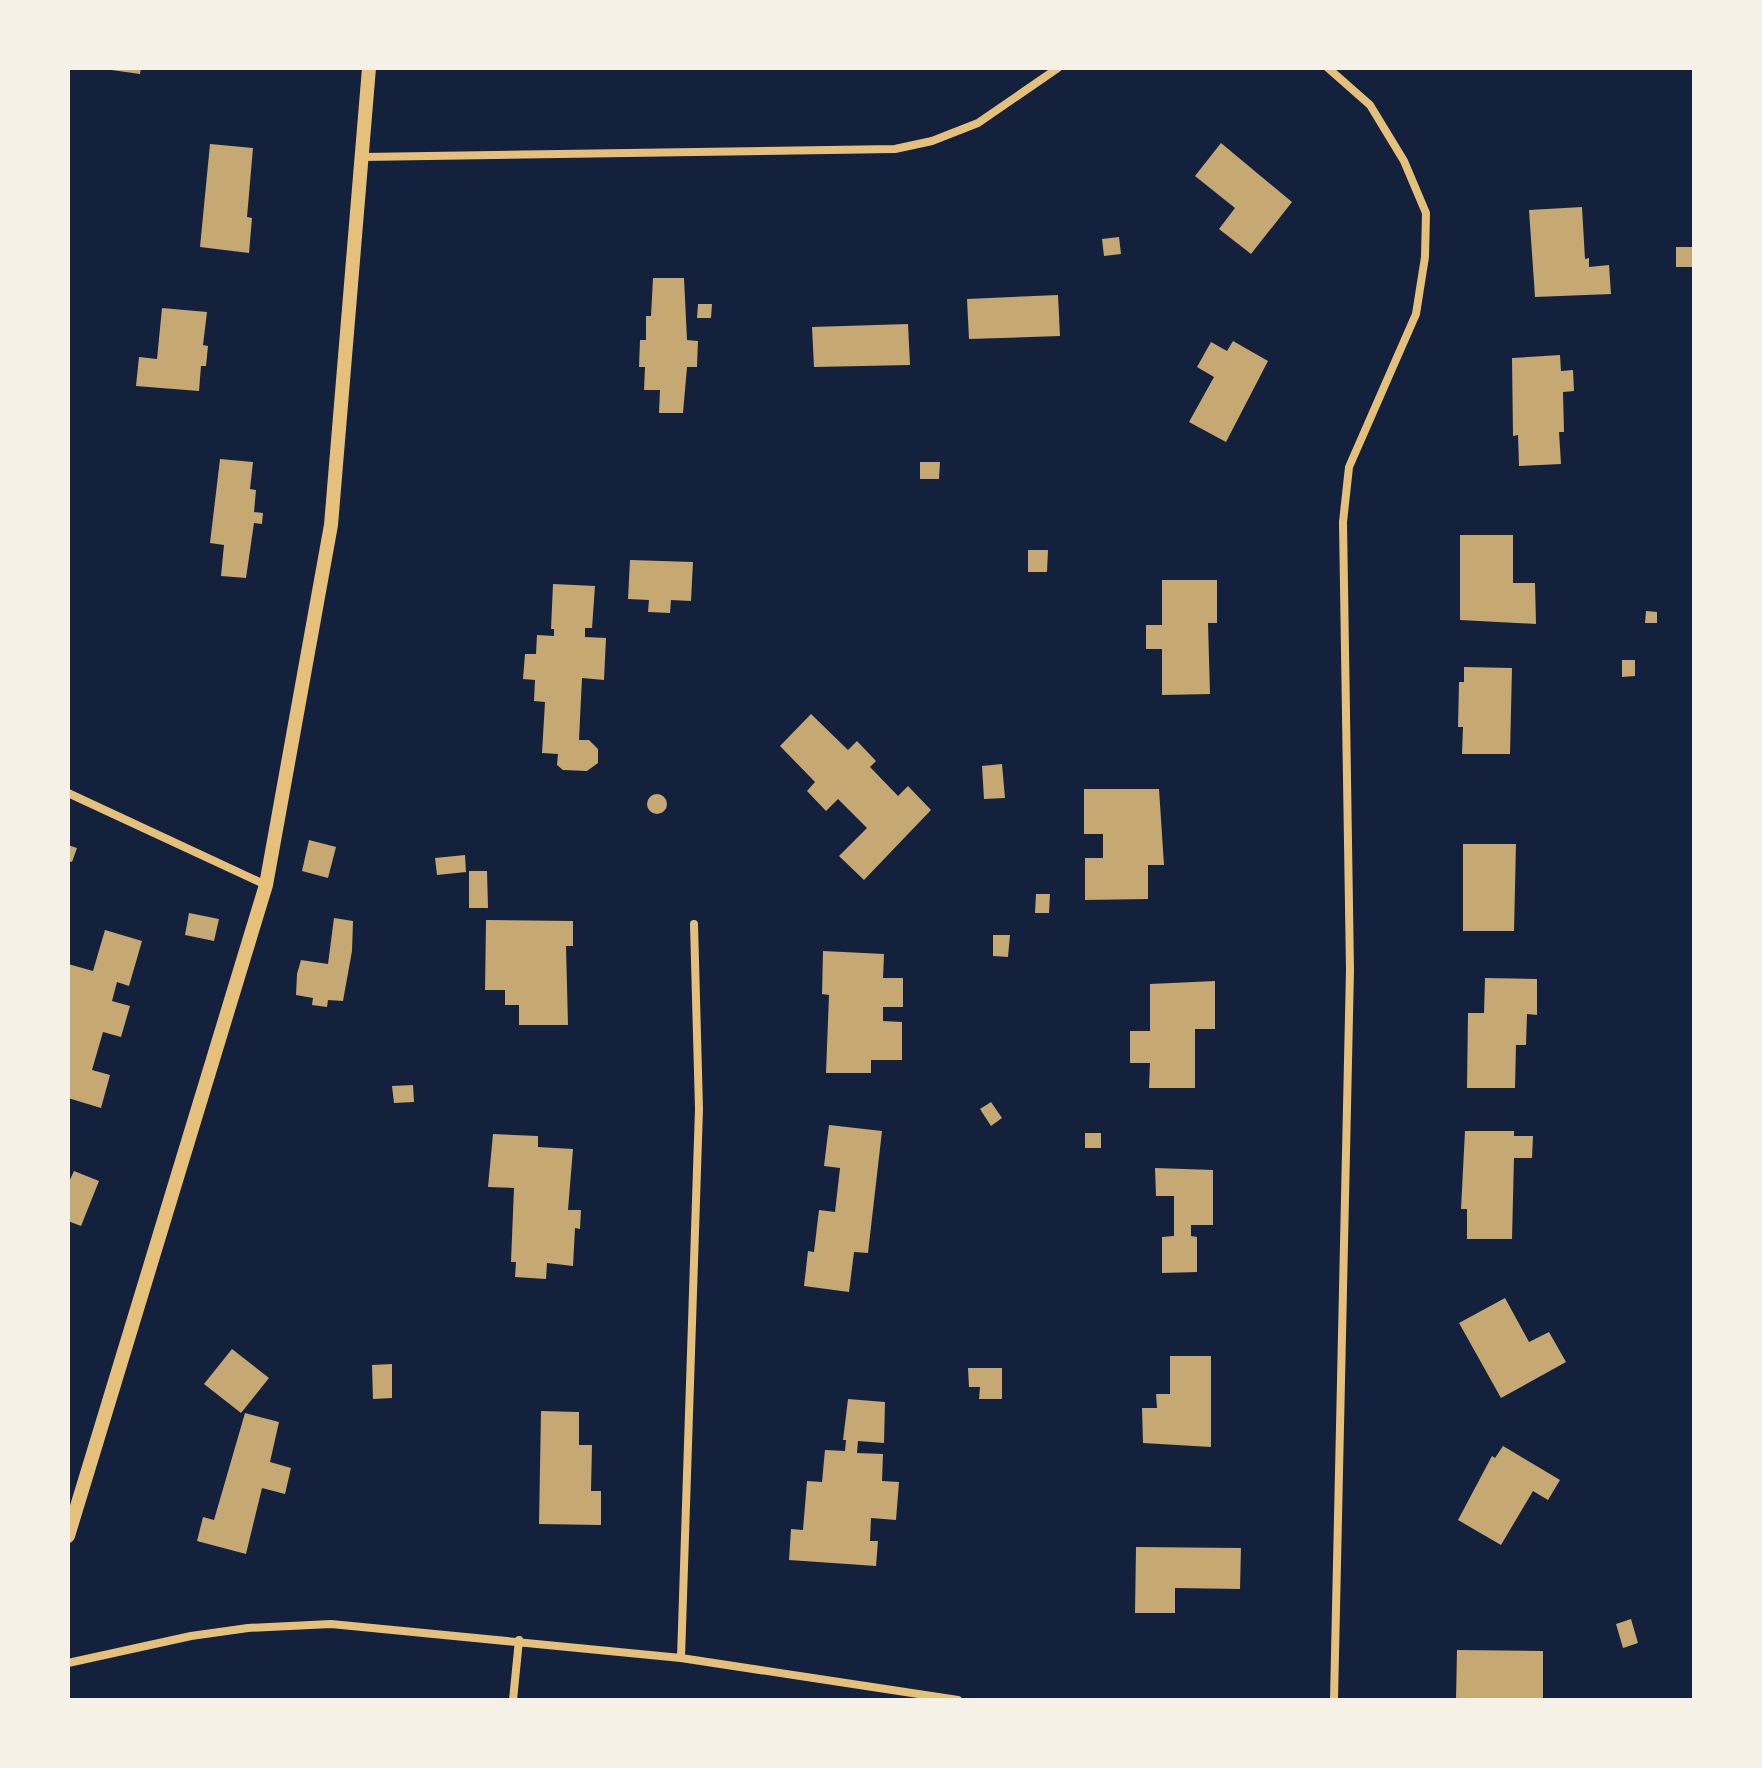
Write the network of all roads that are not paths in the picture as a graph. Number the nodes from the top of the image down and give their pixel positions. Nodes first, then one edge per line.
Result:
1 (369, 68) edge
2 (1058, 68) edge
3 (1328, 68) edge
4 (363, 157) junction
5 (68, 793) edge
6 (266, 885) junction
7 (694, 924) dead end
8 (68, 1536) edge
9 (519, 1640) junction
10 (681, 1658) junction
11 (68, 1663) edge
12 (513, 1700) edge
13 (958, 1700) edge
14 (1334, 1700) edge

1 - 4 street
2 - 4 street
3 - 14 street
4 - 6 street
5 - 6 street
6 - 8 street
7 - 10 street
9 - 10 street
9 - 11 street
9 - 12 street
10 - 13 street

